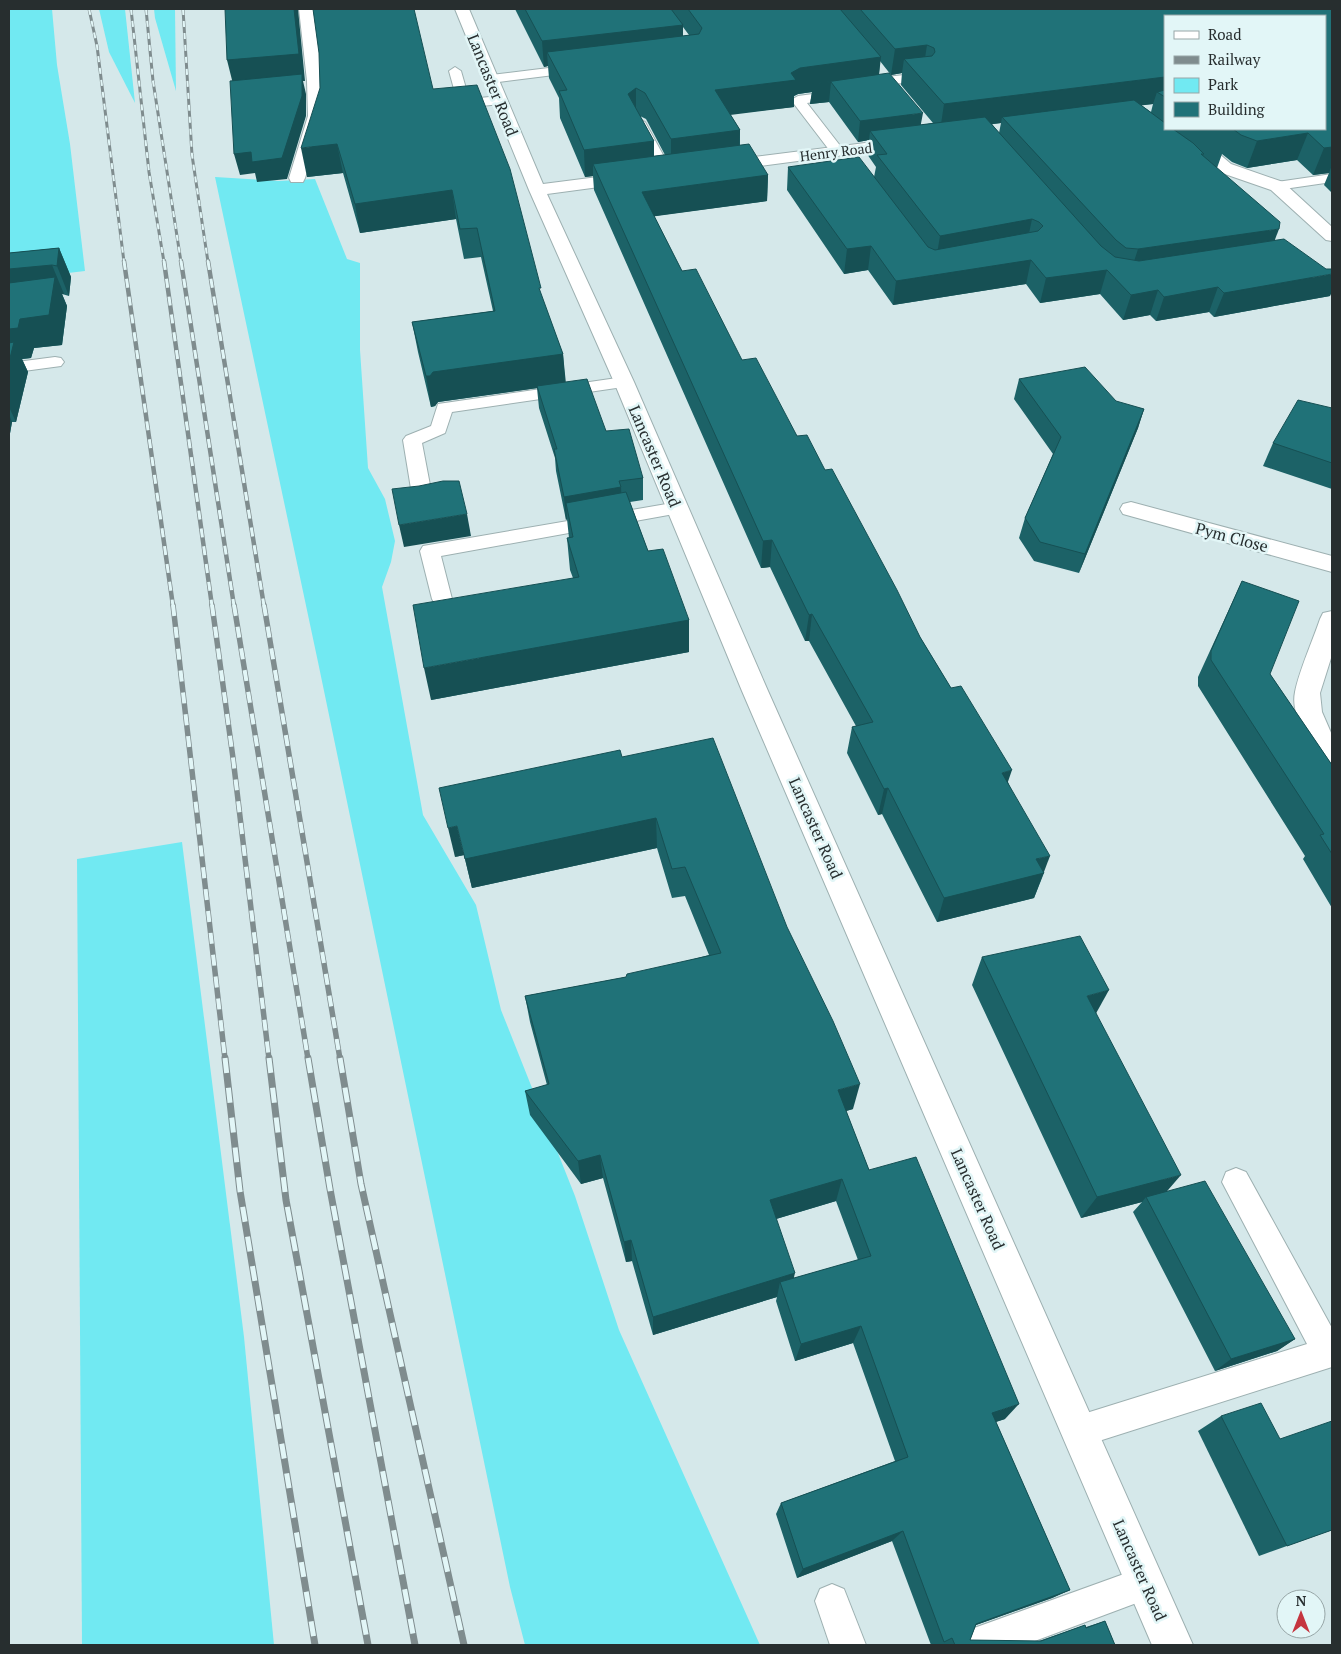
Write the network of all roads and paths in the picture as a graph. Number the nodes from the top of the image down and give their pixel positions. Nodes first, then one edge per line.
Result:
1 (306, 9) edge
2 (462, 9) edge
3 (589, 67) edge
4 (874, 67) edge
5 (455, 71) dead end
6 (923, 77) edge
7 (491, 79) junction
8 (315, 87) junction
9 (296, 88) edge
10 (892, 88) junction
11 (872, 90) edge
12 (854, 92) edge
13 (500, 100) junction
14 (637, 120) edge
15 (1182, 130) edge
16 (916, 142) edge
17 (841, 151) junction
18 (855, 166) edge
19 (705, 168) edge
20 (686, 171) edge
21 (666, 173) junction
22 (297, 178) dead end
23 (1332, 178) edge
24 (1277, 186) junction
25 (536, 190) junction
26 (1332, 236) edge
27 (55, 362) dead end
28 (9, 368) edge
29 (624, 382) junction
30 (423, 501) edge
31 (678, 508) junction
32 (1131, 509) dead end
33 (1332, 564) edge
34 (442, 599) edge
35 (1332, 619) edge
36 (1332, 755) edge
37 (1236, 1182) dead end
38 (1080, 1431) junction
39 (1146, 1583) junction
40 (832, 1601) dead end
41 (848, 1645) edge
42 (976, 1645) edge
43 (1173, 1645) edge

1 - 8 street
2 - 7 street, Lancaster Road
3 - 7 lane
4 - 10 street
5 - 13 lane
6 - 10 lane
7 - 13 street, Lancaster Road
8 - 9 street
8 - 22 street
10 - 11 lane
12 - 17 lane
13 - 25 street, Lancaster Road
14 - 21 lane
15 - 24 street
16 - 17 street, Henry Road
17 - 18 lane
17 - 19 street, Henry Road
20 - 21 street
21 - 25 street
23 - 24 lane
24 - 26 street
25 - 29 street, Lancaster Road
27 - 28 lane
29 - 30 lane
29 - 31 street, Lancaster Road
31 - 34 lane
31 - 38 street, Lancaster Road
32 - 33 street, Pym Close
35 - 36 street
37 - 38 lane
38 - 39 street, Lancaster Road
39 - 42 lane
39 - 43 street, Lancaster Road
40 - 41 lane

